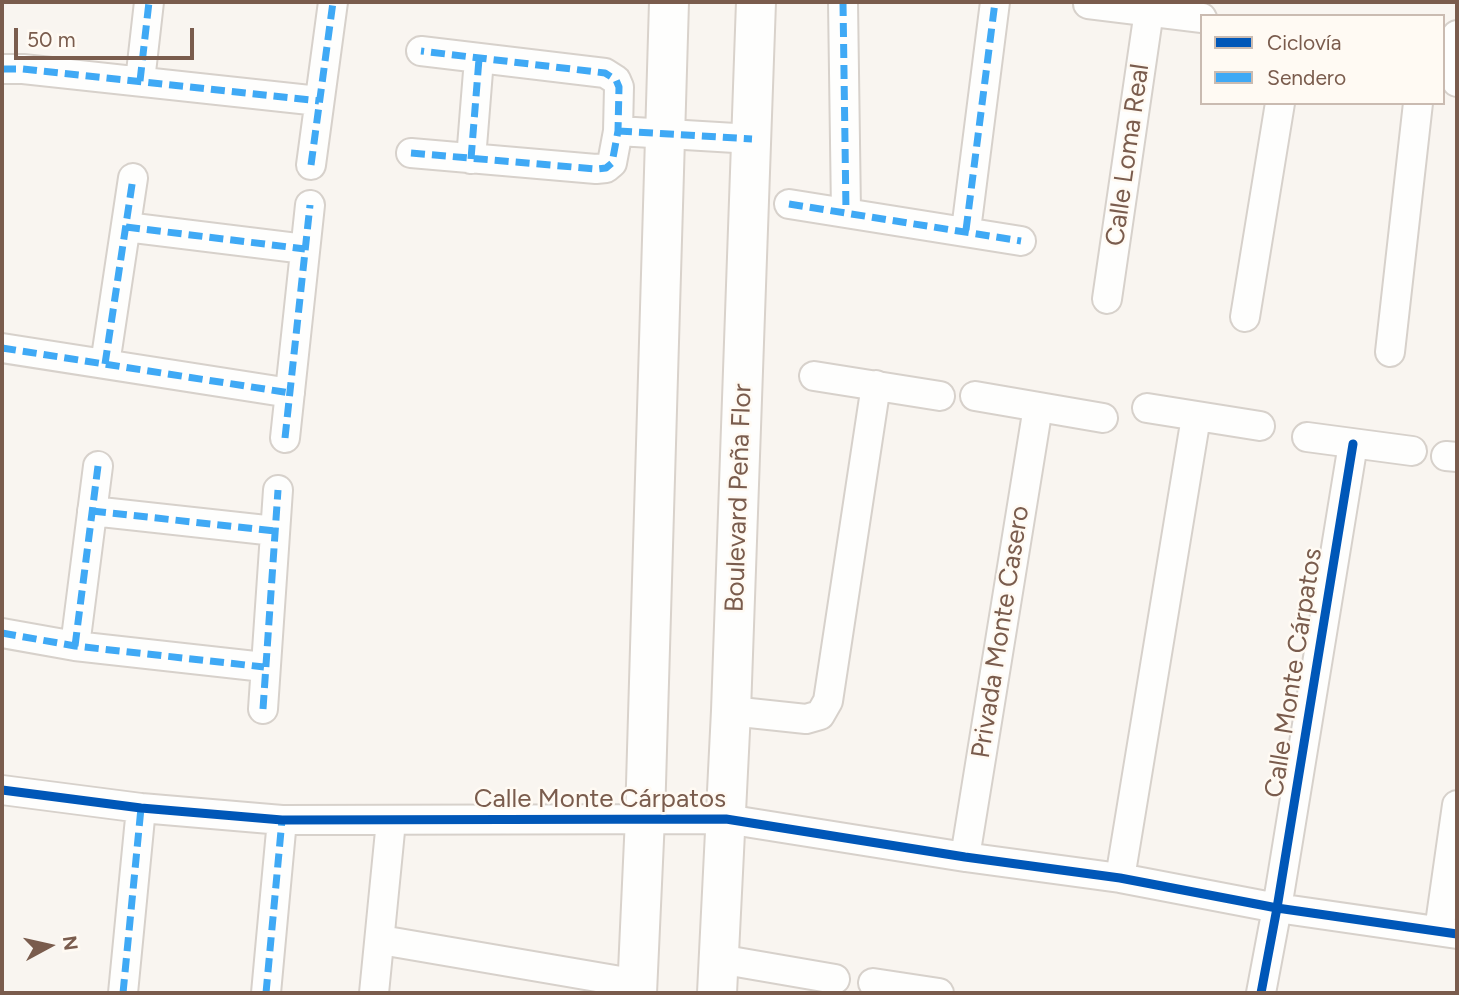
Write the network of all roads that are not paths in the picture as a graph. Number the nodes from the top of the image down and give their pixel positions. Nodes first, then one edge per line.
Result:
1 (149, 2) edge
2 (333, 2) edge
3 (669, 2) edge
4 (756, 2) edge
5 (843, 2) edge
6 (995, 2) edge
7 (1088, 4) dead end
8 (1149, 11) junction
9 (1200, 18) edge
10 (421, 51) dead end
11 (479, 59) junction
12 (2, 69) edge
13 (140, 81) junction
14 (319, 101) junction
15 (1280, 105) edge
16 (1418, 105) edge
17 (618, 131) junction
18 (664, 134) junction
19 (752, 139) junction
20 (411, 153) dead end
21 (471, 159) junction
22 (311, 164) dead end
23 (133, 178) dead end
24 (789, 204) dead end
25 (310, 205) dead end
26 (846, 212) junction
27 (125, 227) junction
28 (966, 230) junction
29 (1021, 241) dead end
30 (305, 250) junction
31 (1107, 299) dead end
32 (1245, 317) dead end
33 (2, 348) edge
34 (1390, 352) dead end
35 (105, 364) junction
36 (814, 376) dead end
37 (876, 385) junction
38 (290, 393) junction
39 (940, 396) dead end
40 (975, 396) dead end
41 (1038, 407) junction
42 (1147, 408) dead end
43 (1196, 417) junction
44 (1102, 418) dead end
45 (1260, 426) dead end
46 (1307, 437) dead end
47 (285, 438) dead end
48 (1353, 444) junction
49 (1412, 452) dead end
50 (98, 466) dead end
51 (278, 489) dead end
52 (92, 511) junction
53 (275, 531) junction
54 (2, 633) edge
55 (75, 646) junction
56 (264, 667) junction
57 (263, 709) dead end
58 (731, 710) junction
59 (2, 790) edge
60 (1457, 805) edge
61 (141, 808) junction
62 (645, 818) junction
63 (726, 819) junction
64 (282, 820) junction
65 (391, 821) junction
66 (965, 857) junction
67 (1120, 878) junction
68 (1277, 908) junction
69 (1448, 932) edge
70 (381, 940) junction
71 (718, 976) edge
72 (835, 979) dead end
73 (873, 983) dead end
74 (637, 989) edge
75 (123, 993) edge
76 (266, 993) edge
77 (374, 993) edge
78 (937, 993) edge
79 (1261, 993) edge

1 - 13 street
2 - 14 street
3 - 18 main road
4 - 19 main road, Boulevard Peña Flor
5 - 26 street
6 - 28 street
7 - 8 street
8 - 9 street
8 - 31 street, Calle Loma Real
10 - 11 street
11 - 17 street
11 - 21 street
12 - 13 street
13 - 14 street
14 - 22 street
15 - 32 street
16 - 34 street
17 - 18 street
17 - 21 street
18 - 19 street
18 - 62 main road
19 - 58 main road, Boulevard Peña Flor
20 - 21 street
23 - 27 street
24 - 26 street
25 - 30 street
26 - 28 street
27 - 30 street
27 - 35 street
28 - 29 street
30 - 38 street
33 - 35 street
35 - 38 street
36 - 37 street
37 - 39 street
37 - 58 street
38 - 47 street
40 - 41 street
41 - 44 street
41 - 66 street, Privada Monte Casero
42 - 43 street
43 - 45 street
43 - 67 street
46 - 48 street
48 - 49 street
48 - 68 street, Calle Monte Cárpatos
50 - 52 street
51 - 53 street
52 - 53 street
52 - 55 street
53 - 56 street
54 - 55 street
55 - 56 street
56 - 57 street
58 - 63 main road, Boulevard Peña Flor
59 - 61 street, Calle Monte Cárpatos
60 - 69 street
61 - 64 street, Calle Monte Cárpatos
61 - 75 street
62 - 63 street, Calle Monte Cárpatos
62 - 65 street, Calle Monte Cárpatos
62 - 74 main road
63 - 66 street, Calle Monte Cárpatos
63 - 71 main road, Boulevard Peña Flor
64 - 65 street, Calle Monte Cárpatos
64 - 76 street
65 - 70 street
66 - 67 street, Calle Monte Cárpatos
67 - 68 street, Calle Monte Cárpatos
68 - 69 street, Calle Monte Cárpatos
68 - 79 street
70 - 74 street
70 - 77 street
71 - 72 street
73 - 78 street

